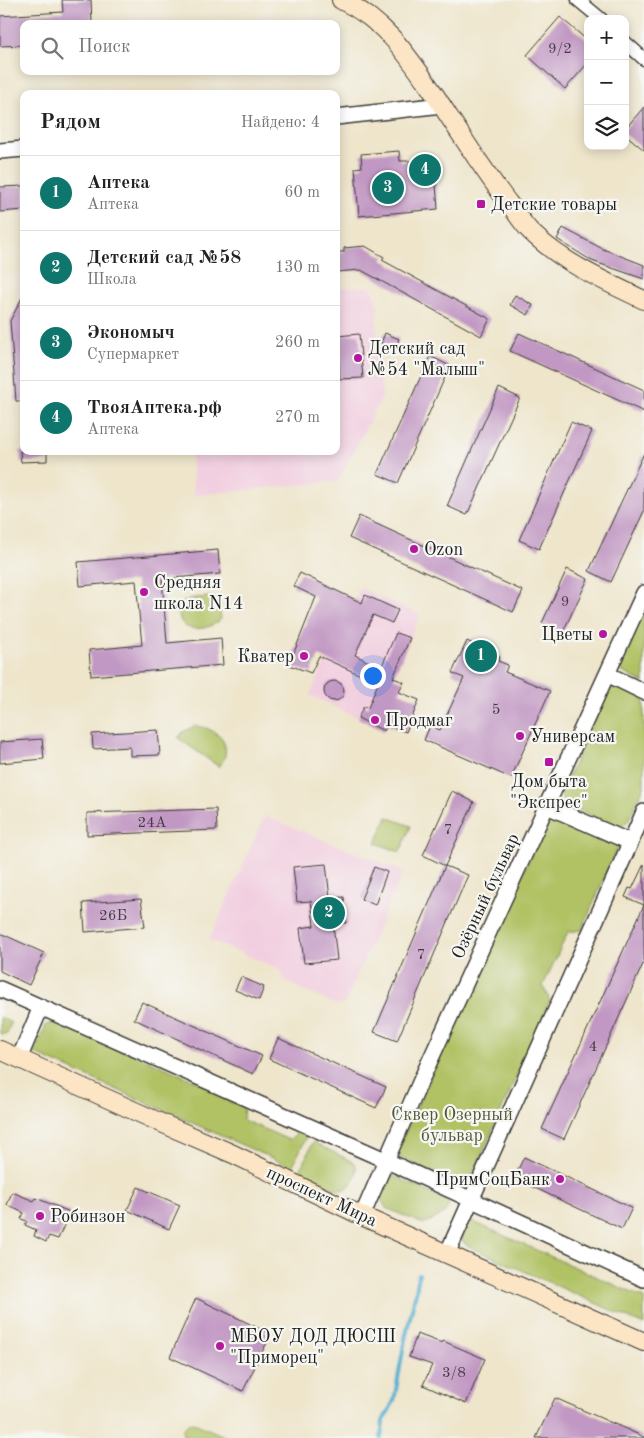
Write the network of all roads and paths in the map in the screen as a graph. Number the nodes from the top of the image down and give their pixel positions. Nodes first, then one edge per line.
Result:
1 (340, 0) edge
2 (578, 0) edge
3 (596, 15) edge
4 (629, 46) edge
5 (644, 59) edge
6 (442, 105) junction
7 (340, 117) edge
8 (20, 149) edge
9 (0, 151) edge
10 (644, 300) edge
11 (644, 593) edge
12 (607, 674) junction
13 (644, 692) edge
14 (547, 806) junction
15 (644, 812) edge
16 (630, 842) junction
17 (0, 989) edge
18 (41, 1007) junction
19 (0, 1050) edge
20 (19, 1059) junction
21 (385, 1160) junction
22 (471, 1201) junction
23 (362, 1216) junction
24 (448, 1254) junction
25 (644, 1279) edge
26 (644, 1342) edge

1 - 6 main road
2 - 3 street
4 - 5 street
6 - 7 street
6 - 10 main road
8 - 9 street
11 - 12 street, Озёрный бульвар
12 - 13 street
12 - 14 street, Озёрный бульвар
14 - 16 street
14 - 21 street, Озёрный бульвар
15 - 16 street
16 - 22 street
17 - 18 street
18 - 20 street
18 - 21 street
19 - 20 main road, проспект Мира
20 - 23 main road, проспект Мира
21 - 22 street
21 - 23 street, Озёрный бульвар
22 - 24 street
22 - 25 street
23 - 24 main road, проспект Мира
24 - 26 main road, проспект Мира

